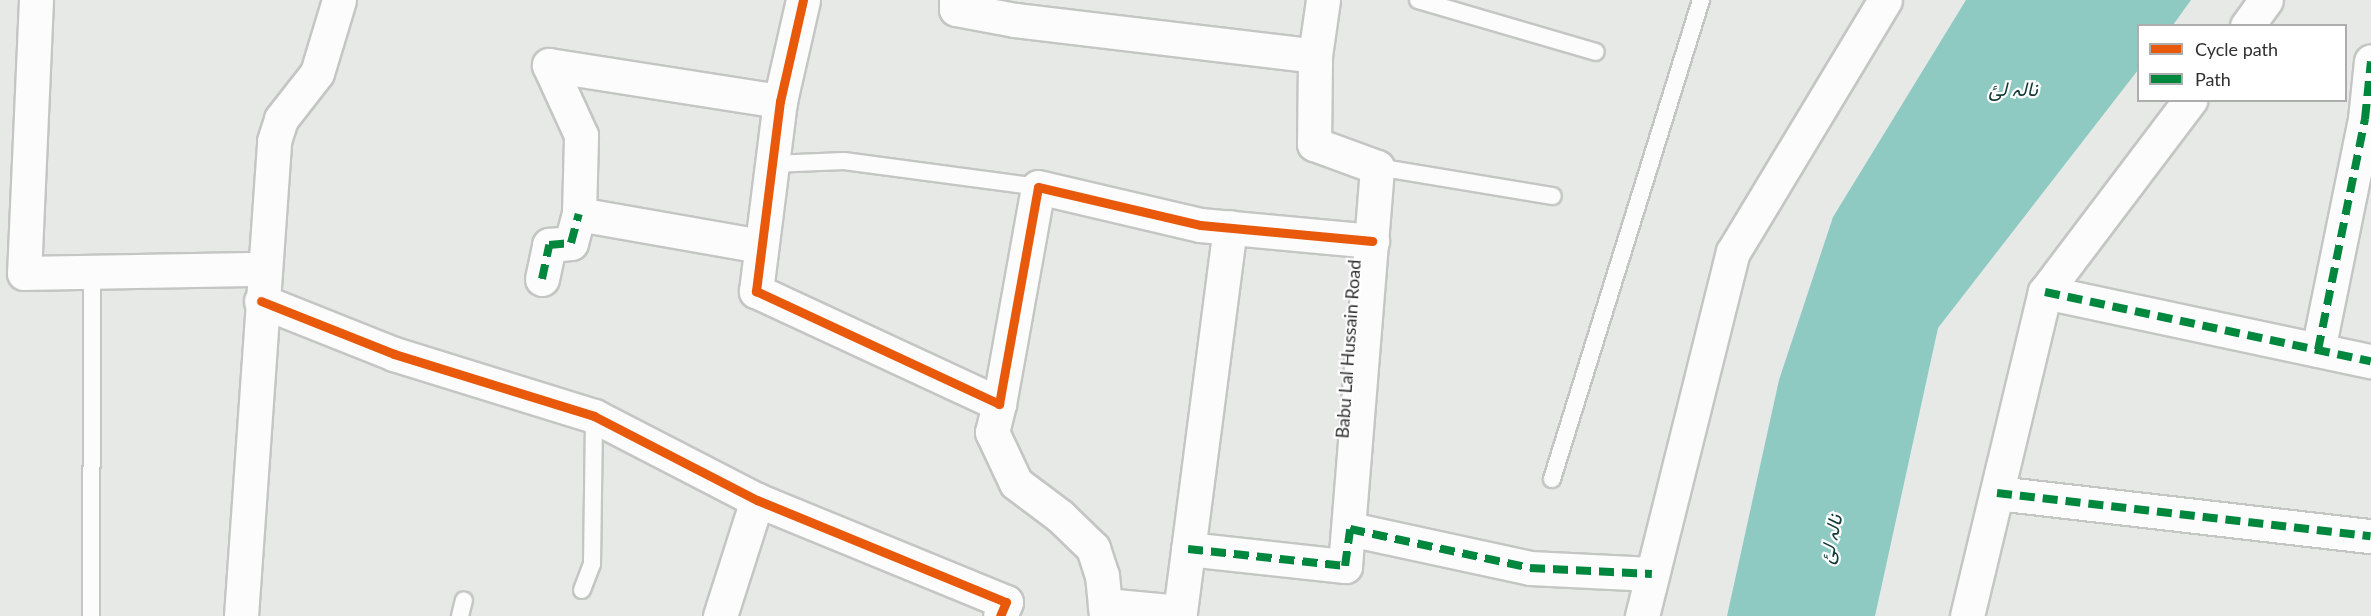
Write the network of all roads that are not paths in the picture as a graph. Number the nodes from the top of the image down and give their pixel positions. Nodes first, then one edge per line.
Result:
1 (36, 0) edge
2 (339, 0) edge
3 (803, 0) edge
4 (956, 0) edge
5 (1323, 0) edge
6 (1418, 0) edge
7 (1701, 0) edge
8 (1885, 0) edge
9 (2266, 0) edge
10 (1017, 10) edge
11 (2248, 24) edge
12 (1596, 52) dead end
13 (1315, 56) junction
14 (2371, 61) edge
15 (780, 101) junction
16 (2188, 102) edge
17 (772, 164) junction
18 (1377, 167) junction
19 (1038, 187) junction
20 (1553, 196) dead end
21 (579, 214) junction
22 (1230, 227) junction
23 (1372, 241) junction
24 (760, 246) junction
25 (263, 269) junction
26 (92, 272) junction
27 (542, 279) dead end
28 (2045, 292) junction
29 (261, 301) junction
30 (2318, 350) junction
31 (2371, 361) edge
32 (999, 404) junction
33 (594, 416) junction
34 (1552, 479) dead end
35 (1997, 493) junction
36 (757, 500) junction
37 (1350, 529) junction
38 (2371, 536) edge
39 (1188, 549) junction
40 (1652, 574) junction
41 (582, 590) dead end
42 (1106, 610) edge
43 (91, 616) edge
44 (241, 616) edge
45 (720, 616) edge
46 (1000, 616) edge
47 (1642, 616) edge
48 (1967, 616) edge

1 - 26 street
2 - 25 street
3 - 15 street
4 - 10 street
5 - 13 street
6 - 12 lane
7 - 34 lane
8 - 40 street
9 - 11 street
10 - 13 street
13 - 18 street
14 - 30 street
15 - 17 street
15 - 21 street
16 - 28 street
17 - 19 lane
17 - 24 street
18 - 20 lane
18 - 23 street, Babu Lal Hussain Road
19 - 22 street
19 - 32 street
21 - 24 street
21 - 27 street
22 - 23 street
22 - 39 street
23 - 37 street, Babu Lal Hussain Road
24 - 32 street
25 - 26 street
25 - 29 street
26 - 43 lane
28 - 30 street
28 - 35 street
29 - 33 street
29 - 44 street
30 - 31 street
32 - 42 street
33 - 36 street
33 - 41 lane
35 - 38 street
35 - 48 street
36 - 45 street
36 - 46 street
37 - 39 street, Babu Lal Hussain Road
37 - 40 street
39 - 42 street
40 - 47 street

